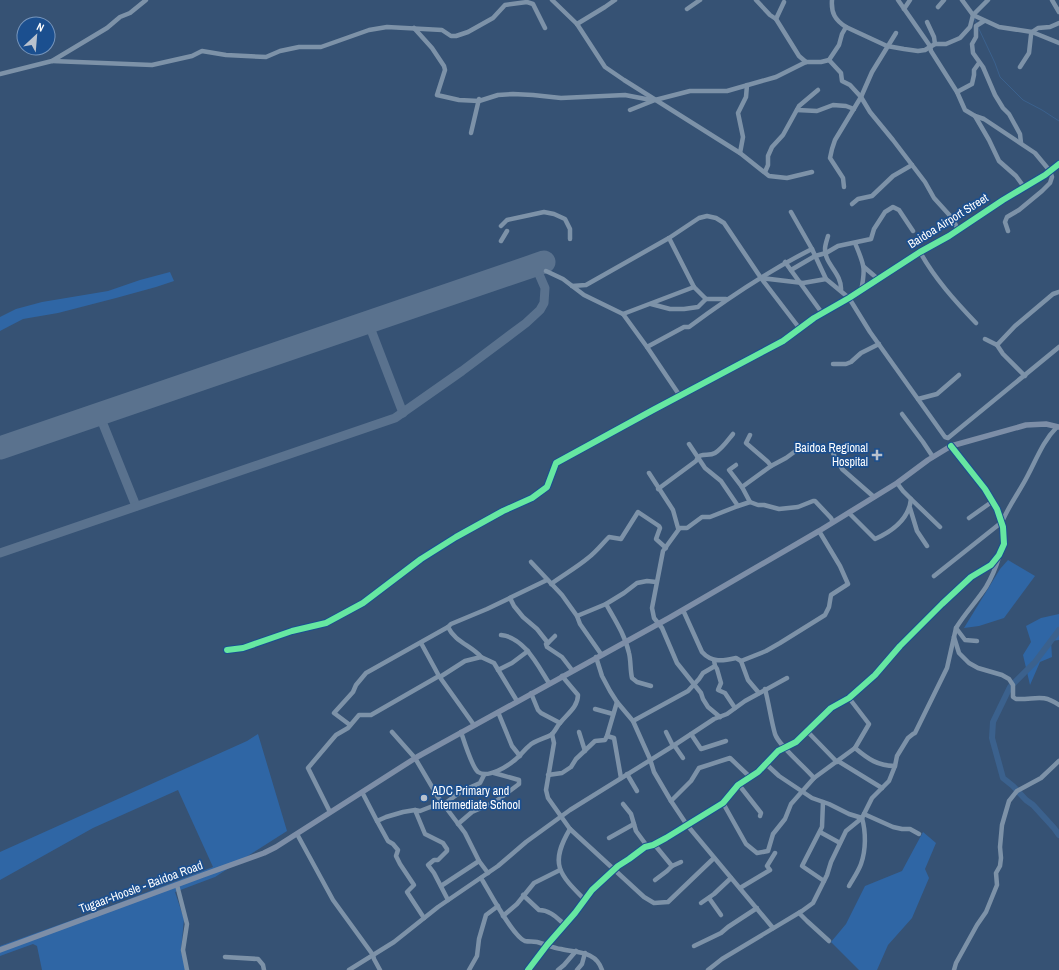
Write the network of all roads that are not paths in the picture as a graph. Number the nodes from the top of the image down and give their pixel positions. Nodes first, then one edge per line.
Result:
1 (146, 0) edge
2 (552, 0) edge
3 (614, 0) edge
4 (700, 0) edge
5 (756, 0) edge
6 (832, 0) edge
7 (898, 0) edge
8 (910, 0) edge
9 (944, 0) edge
10 (962, 0) edge
11 (988, 0) edge
12 (1052, 0) edge
13 (531, 2) edge
14 (784, 2) dead end
15 (938, 7) dead end
16 (687, 9) dead end
17 (904, 9) junction
18 (1059, 12) edge
19 (973, 15) junction
20 (776, 19) junction
21 (984, 21) junction
22 (927, 22) dead end
23 (1059, 23) edge
24 (577, 24) junction
25 (846, 26) junction
26 (976, 26) junction
27 (970, 27) junction
28 (414, 28) junction
29 (545, 28) dead end
30 (1032, 32) junction
31 (896, 33) dead end
32 (1059, 43) edge
33 (932, 45) junction
34 (887, 46) junction
35 (829, 60) junction
36 (52, 61) junction
37 (806, 62) junction
38 (979, 63) junction
39 (1020, 66) dead end
40 (0, 74) edge
41 (747, 86) junction
42 (818, 90) dead end
43 (957, 92) junction
44 (440, 96) dead end
45 (861, 97) junction
46 (480, 99) junction
47 (470, 100) junction
48 (655, 100) junction
49 (854, 109) junction
50 (630, 110) dead end
51 (797, 110) junction
52 (975, 116) junction
53 (471, 133) dead end
54 (1021, 143) junction
55 (740, 153) junction
56 (1059, 164) edge
57 (912, 165) junction
58 (1050, 171) junction
59 (765, 172) junction
60 (812, 172) dead end
61 (844, 187) dead end
62 (1024, 187) junction
63 (852, 204) dead end
64 (790, 212) dead end
65 (955, 223) junction
66 (969, 223) junction
67 (501, 226) dead end
68 (913, 230) dead end
69 (958, 230) junction
70 (507, 231) dead end
71 (1008, 231) dead end
72 (828, 236) dead end
73 (570, 238) dead end
74 (669, 238) junction
75 (501, 242) dead end
76 (855, 243) junction
77 (812, 249) junction
78 (920, 252) junction
79 (826, 253) junction
80 (815, 256) junction
81 (785, 262) junction
82 (864, 267) junction
83 (791, 270) junction
84 (546, 271) dead end
85 (761, 278) junction
86 (826, 279) junction
87 (878, 279) junction
88 (800, 283) junction
89 (572, 286) junction
90 (694, 287) junction
91 (841, 290) junction
92 (861, 291) junction
93 (1059, 292) edge
94 (849, 298) junction
95 (706, 299) junction
96 (727, 299) junction
97 (651, 304) junction
98 (822, 313) junction
99 (623, 314) junction
100 (976, 323) dead end
101 (800, 329) junction
102 (985, 339) dead end
103 (879, 344) junction
104 (997, 345) junction
105 (647, 347) junction
106 (1059, 347) edge
107 (833, 364) dead end
108 (959, 375) dead end
109 (1025, 376) junction
110 (680, 396) junction
111 (918, 399) junction
112 (902, 414) dead end
113 (1058, 427) edge
114 (733, 434) dead end
115 (750, 435) dead end
116 (689, 444) dead end
117 (950, 446) junction
118 (830, 448) dead end
119 (797, 450) dead end
120 (698, 457) junction
121 (933, 457) junction
122 (736, 465) dead end
123 (771, 466) junction
124 (649, 474) dead end
125 (897, 483) junction
126 (742, 487) junction
127 (658, 489) junction
128 (874, 497) junction
129 (911, 498) junction
130 (993, 501) junction
131 (750, 502) junction
132 (738, 506) junction
133 (910, 508) junction
134 (849, 512) junction
135 (969, 518) dead end
136 (833, 522) junction
137 (1002, 522) junction
138 (940, 527) dead end
139 (679, 529) junction
140 (819, 531) junction
141 (927, 546) dead end
142 (666, 548) junction
143 (999, 555) junction
144 (531, 562) dead end
145 (934, 576) dead end
146 (547, 580) junction
147 (656, 582) junction
148 (551, 584) junction
149 (510, 598) junction
150 (606, 604) junction
151 (683, 610) junction
152 (577, 616) junction
153 (658, 623) junction
154 (448, 627) junction
155 (956, 628) junction
156 (501, 636) dead end
157 (555, 636) dead end
158 (954, 636) junction
159 (626, 641) junction
160 (977, 641) dead end
161 (548, 643) junction
162 (421, 644) junction
163 (227, 650) dead end
164 (528, 651) junction
165 (599, 656) junction
166 (482, 657) junction
167 (714, 660) junction
168 (741, 661) junction
169 (715, 666) junction
170 (498, 670) junction
171 (572, 670) junction
172 (439, 676) junction
173 (562, 676) junction
174 (787, 678) dead end
175 (550, 683) junction
176 (693, 684) junction
177 (651, 686) dead end
178 (765, 690) junction
179 (532, 693) junction
180 (760, 693) junction
181 (849, 698) junction
182 (517, 701) junction
183 (617, 702) junction
184 (1059, 705) edge
185 (595, 708) dead end
186 (735, 708) junction
187 (498, 712) junction
188 (613, 714) junction
189 (720, 717) junction
190 (633, 721) junction
191 (560, 723) junction
192 (474, 725) junction
193 (350, 726) junction
194 (807, 731) junction
195 (392, 732) dead end
196 (461, 732) junction
197 (579, 732) dead end
198 (666, 732) dead end
199 (552, 734) junction
200 (691, 734) junction
201 (607, 736) junction
202 (726, 741) dead end
203 (674, 746) junction
204 (784, 747) junction
205 (855, 748) junction
206 (585, 750) junction
207 (520, 756) junction
208 (415, 758) junction
209 (683, 758) dead end
210 (650, 759) junction
211 (1059, 761) edge
212 (837, 762) junction
213 (766, 764) junction
214 (895, 766) junction
215 (494, 773) junction
216 (627, 774) junction
217 (484, 775) junction
218 (548, 776) junction
219 (621, 778) junction
220 (751, 778) junction
221 (814, 778) junction
222 (739, 785) junction
223 (882, 788) junction
224 (637, 791) dead end
225 (362, 792) junction
226 (801, 792) junction
227 (671, 801) junction
228 (823, 802) junction
229 (722, 803) junction
230 (444, 804) junction
231 (623, 804) dead end
232 (415, 810) junction
233 (330, 812) junction
234 (760, 816) dead end
235 (863, 816) junction
236 (562, 817) junction
237 (377, 822) junction
238 (458, 824) junction
239 (634, 824) junction
240 (687, 825) junction
241 (570, 829) junction
242 (820, 832) junction
243 (296, 834) junction
244 (919, 834) dead end
245 (610, 838) dead end
246 (840, 843) junction
247 (654, 844) junction
248 (647, 846) junction
249 (768, 851) junction
250 (714, 858) junction
251 (479, 861) junction
252 (682, 862) dead end
253 (672, 866) junction
254 (560, 870) junction
255 (614, 870) junction
256 (488, 873) junction
257 (481, 878) junction
258 (731, 878) junction
259 (655, 880) dead end
260 (824, 881) junction
261 (176, 885) junction
262 (442, 886) junction
263 (849, 886) dead end
264 (740, 888) junction
265 (523, 895) junction
266 (709, 898) junction
267 (448, 900) junction
268 (585, 900) junction
269 (701, 903) dead end
270 (498, 906) junction
271 (757, 908) junction
272 (799, 913) junction
273 (721, 915) dead end
274 (503, 916) junction
275 (424, 918) junction
276 (564, 924) junction
277 (773, 928) junction
278 (829, 941) dead end
279 (547, 945) junction
280 (694, 946) dead end
281 (0, 950) edge
282 (576, 951) junction
283 (585, 953) junction
284 (373, 955) junction
285 (224, 957) dead end
286 (187, 970) edge
287 (264, 970) edge
288 (349, 970) edge
289 (380, 970) edge
290 (469, 970) edge
291 (528, 970) edge
292 (558, 970) edge
293 (577, 970) edge
294 (602, 970) edge
295 (708, 970) edge
296 (954, 970) edge

1 - 36 street
2 - 24 street
3 - 24 street
4 - 16 street
5 - 20 street
6 - 25 street
7 - 17 street
8 - 17 street
9 - 15 street
10 - 19 street
11 - 19 street
12 - 18 street
13 - 28 street
13 - 29 street
14 - 20 street
17 - 33 street
19 - 21 street
19 - 27 street
20 - 37 street
21 - 26 street
21 - 30 street
22 - 33 street
23 - 30 street
24 - 48 street
25 - 34 street
25 - 35 street
26 - 27 street
26 - 38 street
27 - 33 street
28 - 36 street
28 - 47 street
30 - 32 street
30 - 39 street
31 - 34 street
33 - 34 street
33 - 43 street
34 - 45 street
35 - 37 street
35 - 45 street
36 - 40 street
37 - 41 street
38 - 43 street
38 - 54 street
41 - 48 street
41 - 55 street
42 - 51 street
43 - 52 street
44 - 46 street
45 - 49 street
45 - 57 street
46 - 47 street
46 - 53 street
47 - 48 street
48 - 50 street
48 - 55 street
49 - 51 street
49 - 61 street
51 - 59 street
52 - 54 street
52 - 62 street
54 - 58 street
55 - 59 street
56 - 58 street, Baidoa Airport Street
57 - 63 street
57 - 65 street
58 - 62 street, Baidoa Airport Street
58 - 71 street
59 - 60 street
62 - 66 street, Baidoa Airport Street
64 - 77 street
65 - 66 street
65 - 69 street
66 - 69 street, Baidoa Airport Street
67 - 73 street
68 - 76 street
69 - 78 street, Baidoa Airport Street
70 - 75 street
72 - 79 street
74 - 85 street
74 - 89 street
74 - 90 street
76 - 79 street
76 - 82 street
77 - 80 street
77 - 81 street
78 - 87 street, Baidoa Airport Street
78 - 100 street
79 - 80 street
79 - 91 street
80 - 83 street
80 - 86 street
81 - 83 street
81 - 85 street
82 - 87 street
82 - 92 street
83 - 88 street
84 - 89 street
85 - 88 street
85 - 96 street
85 - 101 street
86 - 88 street
86 - 91 street
87 - 92 street, Baidoa Airport Street
88 - 98 street
89 - 99 street
90 - 95 street
90 - 97 street
91 - 94 street
92 - 94 street, Baidoa Airport Street
93 - 104 street
94 - 98 street, Baidoa Airport Street
94 - 103 street
95 - 96 street
95 - 97 street
96 - 105 street
97 - 99 street
98 - 101 street, Baidoa Airport Street
99 - 105 street
101 - 110 street, Baidoa Airport Street
102 - 104 street
103 - 107 street
103 - 111 street
104 - 109 street
105 - 110 street
106 - 109 street
108 - 111 street
109 - 111 street
110 - 163 street, Baidoa Airport Street
112 - 121 street
113 - 117 main road
113 - 137 street
114 - 120 street
115 - 123 street
116 - 120 street
117 - 121 main road
117 - 130 street
118 - 128 street
119 - 123 street
120 - 127 street
120 - 132 street
121 - 125 main road
122 - 126 street
123 - 126 street
124 - 127 street
125 - 128 main road
125 - 129 street
126 - 131 street
127 - 139 street
128 - 134 main road
129 - 133 street
129 - 138 street
130 - 135 street
130 - 137 street
131 - 132 street
131 - 136 street
132 - 139 street
133 - 134 street
133 - 141 street
134 - 136 main road
136 - 140 main road
137 - 143 street
137 - 145 street
139 - 142 street
140 - 151 main road
140 - 168 street
142 - 147 street
142 - 148 street
143 - 155 street
143 - 181 street
144 - 146 street
146 - 148 street
146 - 149 street
147 - 150 street
147 - 153 street
148 - 152 street
149 - 154 street
149 - 161 street
150 - 152 street
150 - 159 street
151 - 153 main road
151 - 167 street
152 - 165 street
153 - 159 main road
153 - 176 street
154 - 162 street
154 - 166 street
155 - 158 street
155 - 160 street
156 - 164 street
157 - 161 street
158 - 184 street
158 - 214 street
159 - 165 main road
159 - 177 street
161 - 171 street
162 - 172 street
162 - 193 street
164 - 170 street
164 - 175 street
165 - 171 main road
165 - 183 street
166 - 170 street
166 - 172 street
167 - 168 street
167 - 169 street
168 - 180 street
169 - 176 street
169 - 186 street
170 - 182 street
171 - 173 main road
172 - 192 street
172 - 193 street
173 - 175 main road
173 - 191 street
174 - 178 street
175 - 179 main road
176 - 189 street
176 - 190 street
178 - 180 street
178 - 204 street
179 - 182 main road, Tugaar-Hoosle - Baidoa Road
179 - 191 street
180 - 186 street
181 - 194 street
181 - 205 street
182 - 187 main road, Tugaar-Hoosle - Baidoa Road
183 - 188 street
183 - 190 street
185 - 188 street
186 - 189 street
187 - 192 main road, Tugaar-Hoosle - Baidoa Road
187 - 207 street
188 - 201 street
189 - 200 street
190 - 210 street
191 - 199 street
192 - 196 main road, Tugaar-Hoosle - Baidoa Road
193 - 233 street
194 - 204 street
194 - 212 street
195 - 208 street
196 - 208 main road, Tugaar-Hoosle - Baidoa Road
196 - 217 street
197 - 206 street
198 - 203 street
199 - 207 street
199 - 218 street
200 - 202 street
200 - 203 street
201 - 206 street
201 - 219 street
203 - 209 street
203 - 210 street
204 - 213 street
204 - 221 street
205 - 212 street
205 - 214 street
206 - 218 street
207 - 215 street
208 - 225 main road, Tugaar-Hoosle - Baidoa Road
208 - 230 street
210 - 216 street
210 - 227 street
211 - 296 street
212 - 221 street
212 - 223 street
213 - 220 street
213 - 226 street
214 - 223 street
215 - 217 street
215 - 238 street
216 - 219 street
216 - 224 street
217 - 230 street
218 - 236 street
219 - 236 street
220 - 222 street
220 - 227 street
221 - 226 street
222 - 229 street
222 - 234 street
223 - 235 street
225 - 233 main road, Tugaar-Hoosle - Baidoa Road
225 - 237 street
226 - 228 street
226 - 249 street
227 - 240 street
228 - 235 street
228 - 242 street
229 - 240 street
229 - 249 street
230 - 232 street
230 - 238 street
231 - 239 street
232 - 237 street
232 - 262 street
233 - 243 main road, Tugaar-Hoosle - Baidoa Road
235 - 244 street
235 - 246 street
235 - 263 street
236 - 241 street
236 - 256 street
237 - 275 street
238 - 251 street
239 - 245 street
239 - 248 street
240 - 247 street
240 - 250 street
241 - 254 street
241 - 255 street
242 - 246 street
242 - 260 street
243 - 261 main road, Tugaar-Hoosle - Baidoa Road
243 - 284 street
246 - 260 street
247 - 248 street
247 - 253 street
248 - 255 street
249 - 264 street
250 - 255 street
250 - 258 street
251 - 256 street
251 - 262 street
252 - 253 street
253 - 259 street
254 - 265 street
254 - 268 street
255 - 268 street
256 - 257 street
257 - 267 street
257 - 270 street
258 - 264 street
258 - 266 street
260 - 272 street
261 - 281 main road, Tugaar-Hoosle - Baidoa Road
261 - 286 street
262 - 267 street
264 - 271 street
265 - 274 street
265 - 276 street
266 - 269 street
266 - 273 street
267 - 275 street
268 - 276 street
270 - 274 street
270 - 290 street
271 - 277 street
271 - 280 street
272 - 277 street
272 - 278 street
274 - 279 street
275 - 284 street
276 - 279 street
277 - 295 street
279 - 282 street
279 - 291 street
282 - 283 street
282 - 292 street
283 - 293 street
283 - 294 street
284 - 288 street
284 - 289 street
285 - 287 street

